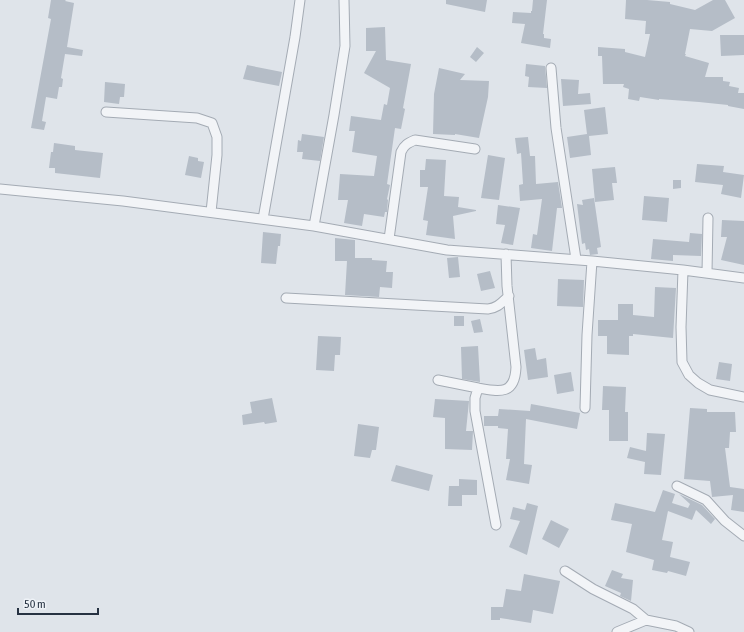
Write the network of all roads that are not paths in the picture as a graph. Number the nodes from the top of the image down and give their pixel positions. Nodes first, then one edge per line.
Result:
1 (300, 0) edge
2 (344, 0) edge
3 (551, 68) dead end
4 (106, 112) dead end
5 (475, 149) dead end
6 (0, 189) edge
7 (211, 212) junction
8 (708, 218) dead end
9 (263, 219) junction
10 (314, 226) junction
11 (389, 239) junction
12 (506, 254) junction
13 (576, 259) junction
14 (592, 261) junction
15 (683, 270) junction
16 (707, 273) junction
17 (744, 278) edge
18 (509, 296) junction
19 (286, 298) dead end
20 (438, 380) dead end
21 (478, 388) junction
22 (744, 397) edge
23 (585, 408) dead end
24 (677, 486) dead end
25 (496, 525) dead end
26 (744, 536) edge
27 (565, 571) dead end
28 (646, 620) junction
29 (617, 632) edge
30 (689, 632) edge

1 - 9 street
2 - 10 street
3 - 13 street
4 - 7 street
5 - 11 street
6 - 7 street
7 - 9 street
8 - 16 street
9 - 10 street
10 - 11 street
11 - 12 street
12 - 13 street
12 - 18 street
13 - 14 street
14 - 15 street
14 - 23 street
15 - 16 street
15 - 22 street
16 - 17 street
18 - 19 street
18 - 21 street
20 - 21 street
21 - 25 street
24 - 26 street
27 - 28 street
28 - 29 street
28 - 30 street

